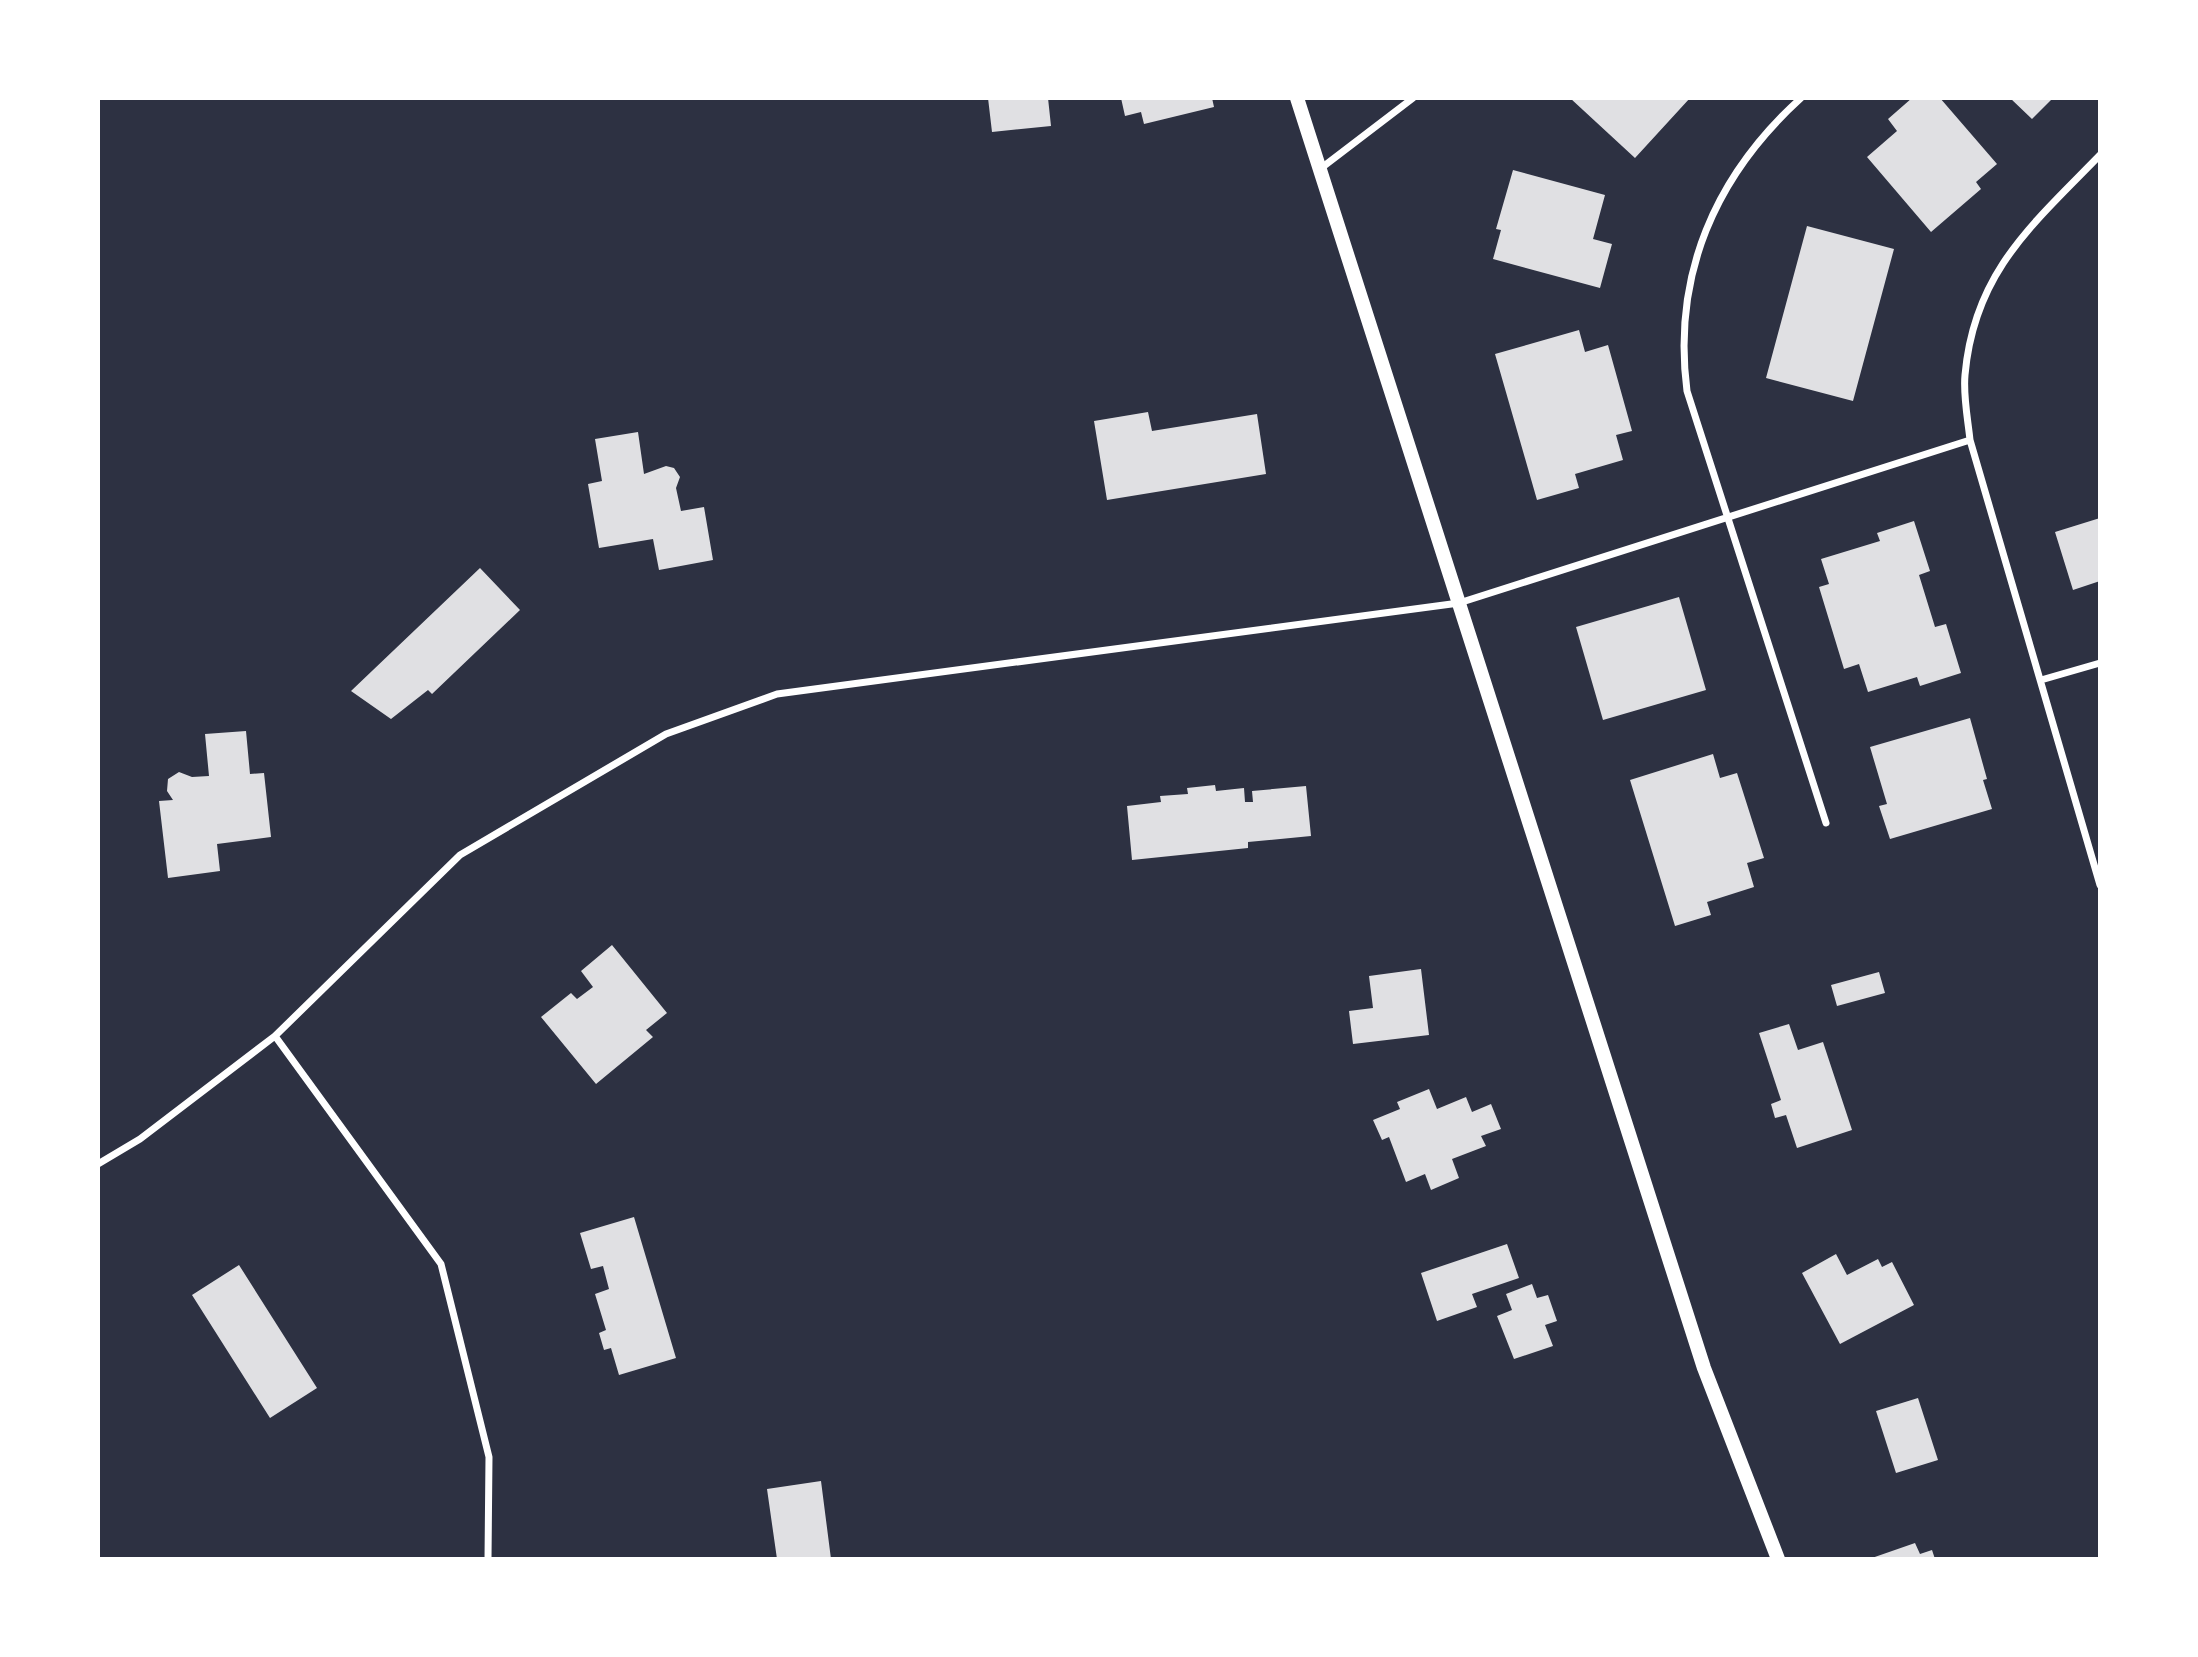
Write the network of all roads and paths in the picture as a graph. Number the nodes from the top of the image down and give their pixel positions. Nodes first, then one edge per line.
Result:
1 (1297, 98) edge
2 (1413, 98) edge
3 (1801, 98) edge
4 (2100, 155) edge
5 (1320, 169) junction
6 (1970, 440) junction
7 (1728, 517) junction
8 (1459, 603) junction
9 (2100, 663) edge
10 (2040, 680) junction
11 (1826, 823) dead end
12 (2100, 885) edge
13 (275, 1036) junction
14 (98, 1164) edge
15 (488, 1559) edge
16 (1778, 1559) edge

1 - 5 main road
2 - 5 street
3 - 7 street
4 - 6 street
5 - 8 main road
6 - 7 street
6 - 10 street
7 - 8 street
7 - 11 street
8 - 13 street
8 - 16 main road
9 - 10 street
10 - 12 street
13 - 14 street
13 - 15 street

